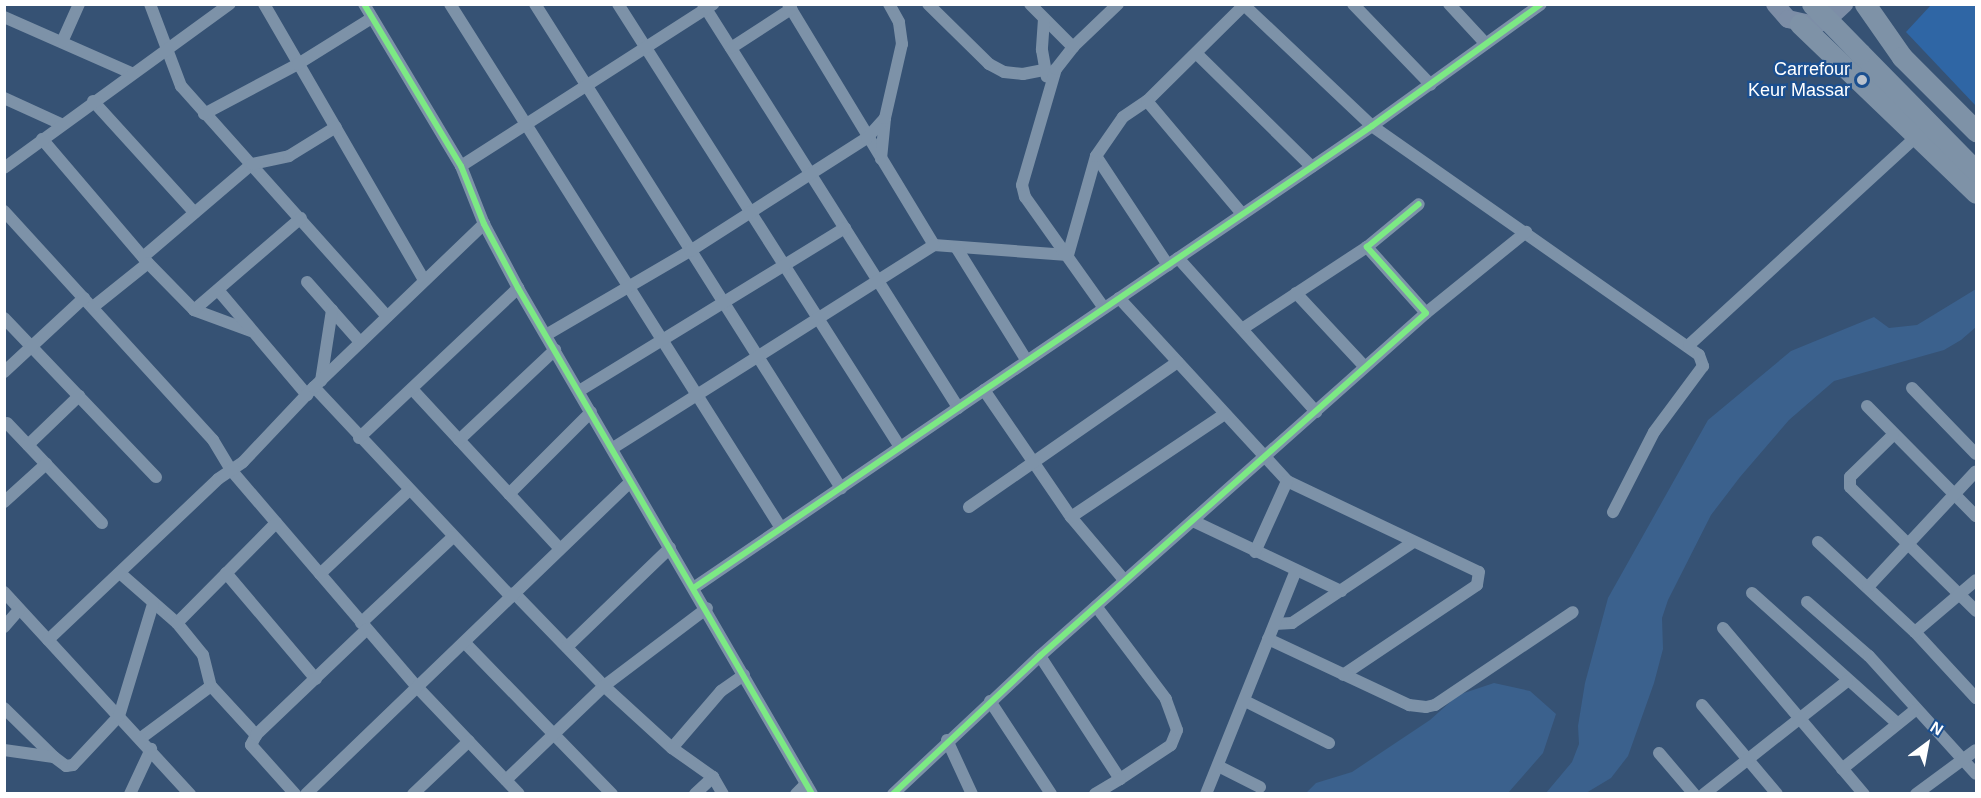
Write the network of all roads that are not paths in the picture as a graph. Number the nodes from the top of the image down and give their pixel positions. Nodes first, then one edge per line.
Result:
1 (79, 4) edge
2 (150, 4) edge
3 (230, 4) edge
4 (264, 4) edge
5 (364, 4) edge
6 (450, 4) edge
7 (535, 4) edge
8 (618, 4) edge
9 (889, 4) edge
10 (928, 4) edge
11 (1030, 4) edge
12 (1118, 4) edge
13 (1353, 4) edge
14 (1449, 4) edge
15 (1541, 4) edge
16 (1775, 4) edge
17 (1812, 4) edge
18 (1832, 4) edge
19 (1844, 4) edge
20 (1865, 4) edge
21 (1245, 5) edge
22 (707, 6) edge
23 (789, 7) edge
24 (4, 17) edge
25 (372, 18) junction
26 (1044, 18) junction
27 (1800, 24) junction
28 (62, 42) junction
29 (1486, 44) junction
30 (169, 45) junction
31 (1073, 47) junction
32 (645, 48) junction
33 (730, 48) junction
34 (1866, 49) junction
35 (1197, 54) junction
36 (298, 64) junction
37 (1044, 70) junction
38 (131, 74) junction
39 (1049, 84) junction
40 (1431, 84) junction
41 (586, 86) junction
42 (4, 98) edge
43 (93, 101) junction
44 (1147, 101) junction
45 (204, 114) junction
46 (885, 118) junction
47 (61, 124) junction
48 (526, 124) junction
49 (1372, 126) junction
50 (336, 127) junction
51 (1977, 131) edge
52 (1916, 137) junction
53 (867, 138) junction
54 (42, 139) junction
55 (1977, 153) edge
56 (1096, 156) junction
57 (881, 159) junction
58 (252, 164) junction
59 (461, 166) junction
60 (4, 168) edge
61 (1312, 168) junction
62 (1977, 171) edge
63 (811, 176) junction
64 (1977, 193) edge
65 (1419, 204) dead end
66 (4, 211) edge
67 (195, 213) junction
68 (750, 213) junction
69 (1242, 214) junction
70 (301, 218) junction
71 (484, 224) junction
72 (844, 228) junction
73 (1526, 232) junction
74 (934, 245) junction
75 (956, 247) junction
76 (1367, 247) junction
77 (690, 250) junction
78 (1068, 255) junction
79 (145, 260) junction
80 (1173, 262) junction
81 (784, 266) junction
82 (424, 280) junction
83 (877, 280) junction
84 (307, 282) dead end
85 (518, 288) junction
86 (629, 288) junction
87 (218, 290) junction
88 (1296, 293) junction
89 (1119, 298) junction
90 (88, 303) junction
91 (723, 303) junction
92 (1104, 309) junction
93 (194, 310) junction
94 (332, 310) junction
95 (1426, 313) junction
96 (387, 316) junction
97 (4, 318) edge
98 (818, 318) junction
99 (1242, 329) junction
100 (251, 331) junction
101 (546, 335) junction
102 (661, 341) junction
103 (360, 342) junction
104 (1689, 345) junction
105 (32, 347) junction
106 (555, 350) junction
107 (758, 357) junction
108 (1027, 361) junction
109 (1178, 363) junction
110 (1364, 366) junction
111 (4, 372) edge
112 (314, 388) junction
113 (1912, 388) dead end
114 (412, 389) junction
115 (984, 390) junction
116 (579, 391) junction
117 (697, 395) junction
118 (79, 396) junction
119 (1868, 406) dead end
120 (958, 408) junction
121 (591, 412) junction
122 (1316, 412) junction
123 (1226, 414) junction
124 (7, 423) dead end
125 (1893, 435) junction
126 (359, 438) junction
127 (459, 440) junction
128 (28, 445) junction
129 (900, 447) junction
130 (613, 448) junction
131 (1977, 454) edge
132 (1265, 459) junction
133 (1033, 463) junction
134 (46, 464) junction
135 (231, 470) junction
136 (1977, 471) edge
137 (156, 477) dead end
138 (1287, 481) junction
139 (630, 482) junction
140 (841, 488) junction
141 (408, 491) junction
142 (1953, 492) junction
143 (509, 494) junction
144 (4, 502) edge
145 (969, 507) dead end
146 (1613, 512) dead end
147 (1977, 516) edge
148 (1071, 517) junction
149 (1193, 521) junction
150 (102, 523) dead end
151 (276, 523) junction
152 (781, 528) junction
153 (453, 537) junction
154 (1818, 542) dead end
155 (1910, 542) junction
156 (1412, 543) junction
157 (559, 548) junction
158 (670, 548) junction
159 (1255, 552) junction
160 (1296, 570) junction
161 (226, 573) junction
162 (121, 574) junction
163 (320, 574) junction
164 (1125, 580) junction
165 (1977, 580) edge
166 (694, 587) junction
167 (1868, 587) junction
168 (1341, 591) junction
169 (4, 592) edge
170 (1752, 593) dead end
171 (1961, 593) junction
172 (513, 595) junction
173 (1807, 602) dead end
174 (153, 604) junction
175 (1096, 606) junction
176 (707, 608) junction
177 (19, 610) junction
178 (1977, 611) edge
179 (1573, 612) dead end
180 (177, 623) junction
181 (1275, 624) junction
182 (364, 626) junction
183 (4, 627) edge
184 (1723, 628) dead end
185 (1915, 632) junction
186 (1268, 639) junction
187 (48, 640) junction
188 (465, 643) junction
189 (567, 647) junction
190 (1040, 656) junction
191 (744, 675) junction
192 (1343, 675) junction
193 (316, 679) junction
194 (1847, 681) junction
195 (211, 686) junction
196 (604, 686) junction
197 (418, 688) junction
198 (1977, 698) edge
199 (1245, 701) junction
200 (990, 702) junction
201 (1702, 705) dead end
202 (4, 708) edge
203 (1915, 710) junction
204 (119, 716) junction
205 (1800, 719) junction
206 (1897, 723) junction
207 (553, 734) junction
208 (256, 735) junction
209 (141, 738) junction
210 (469, 741) junction
211 (946, 741) junction
212 (1329, 743) dead end
213 (672, 748) junction
214 (151, 749) junction
215 (4, 750) edge
216 (1977, 750) edge
217 (1659, 753) dead end
218 (54, 757) junction
219 (1747, 758) junction
220 (1961, 760) junction
221 (1218, 766) junction
222 (1842, 769) junction
223 (1977, 774) edge
224 (713, 777) junction
225 (1120, 779) junction
226 (506, 780) junction
227 (1260, 787) dead end
228 (809, 789) edge
229 (1709, 792) edge
230 (895, 793) edge
231 (1917, 793) edge
232 (130, 794) edge
233 (189, 794) edge
234 (295, 794) edge
235 (306, 794) edge
236 (413, 794) edge
237 (519, 794) edge
238 (612, 794) edge
239 (695, 794) edge
240 (723, 794) edge
241 (796, 794) edge
242 (972, 794) edge
243 (1051, 794) edge
244 (1095, 794) edge
245 (1206, 794) edge
246 (1694, 794) edge
247 (1777, 794) edge
248 (1864, 794) edge

1 - 28 street
2 - 30 street
3 - 30 street
4 - 36 street
5 - 25 street
6 - 48 street
7 - 41 street
8 - 32 street
9 - 46 street
10 - 37 street
11 - 26 street
12 - 31 street
13 - 40 street
14 - 29 street
15 - 29 street
16 - 27 main road
17 - 34 highway, bridge
18 - 34 highway
19 - 27 main road
20 - 51 highway
21 - 35 street
21 - 49 street
22 - 32 street
22 - 33 street
23 - 33 street
23 - 53 street
24 - 28 street
25 - 36 street
25 - 59 street
26 - 31 street
26 - 37 street
27 - 52 highway
28 - 38 street
29 - 40 street
30 - 38 street
30 - 45 street
31 - 39 street
32 - 41 street
32 - 68 street
33 - 63 street
34 - 55 highway
34 - 62 highway
35 - 44 street
35 - 61 street
36 - 45 street
36 - 50 street
37 - 39 street
38 - 43 street
39 - 78 street
40 - 49 street
41 - 48 street
41 - 77 street
42 - 47 street
43 - 47 street
43 - 67 street
44 - 56 street
44 - 69 street
45 - 58 street
46 - 53 street
46 - 57 street
47 - 54 street
48 - 59 street
48 - 86 street
49 - 61 street
49 - 73 street
50 - 58 street
50 - 82 street
52 - 64 highway
52 - 104 street
53 - 57 street
53 - 63 street
54 - 60 street
54 - 79 street
56 - 78 street
56 - 80 street
57 - 74 street
58 - 67 street
58 - 70 street
59 - 71 street
61 - 69 street
63 - 68 street
63 - 72 street
65 - 76 street
66 - 90 street
67 - 79 street
68 - 77 street
68 - 81 street
69 - 80 street
70 - 87 street
70 - 96 street
71 - 82 street
71 - 85 street
72 - 81 street
72 - 83 street
73 - 95 street
73 - 104 street
74 - 75 street
74 - 83 street
75 - 78 street
75 - 108 street
76 - 88 street
76 - 95 street
77 - 86 street
77 - 91 street
78 - 92 street
79 - 90 street
79 - 93 street
80 - 89 street
80 - 99 street
81 - 91 street
81 - 98 street
82 - 96 street
83 - 98 street
83 - 120 street
84 - 94 street
85 - 101 street
85 - 114 street
86 - 101 street
86 - 102 street
87 - 93 street
87 - 100 street
88 - 99 street
88 - 110 street
89 - 92 street
89 - 109 street
90 - 105 street
90 - 135 street
91 - 102 street
91 - 107 street
92 - 108 street
93 - 100 street
94 - 103 street
94 - 112 street
95 - 110 street
96 - 103 street
97 - 105 street
98 - 107 street
98 - 129 street
99 - 122 street
100 - 112 street
101 - 106 street
102 - 116 street
102 - 117 street
103 - 112 street
104 - 146 street
105 - 111 street
105 - 118 street
106 - 116 street
106 - 127 street
107 - 117 street
107 - 140 street
108 - 115 street
109 - 123 street
109 - 133 street
110 - 122 street
112 - 126 street
112 - 135 street
113 - 131 street
114 - 126 street
114 - 127 street
115 - 120 street
115 - 133 street
116 - 121 street
117 - 130 street
117 - 152 street
118 - 128 street
118 - 137 street
119 - 125 street
120 - 129 street
121 - 130 street
121 - 143 street
122 - 132 street
123 - 132 street
123 - 148 street
124 - 128 street
125 - 142 street
125 - 155 street
126 - 141 street
127 - 143 street
128 - 134 street
129 - 140 street
130 - 139 street
132 - 138 street
132 - 149 street
133 - 145 street
133 - 148 street
134 - 144 street
134 - 150 street
135 - 151 street
135 - 162 street
136 - 142 street
138 - 156 street
138 - 159 street
139 - 157 street
139 - 158 street
140 - 152 street
141 - 153 street
141 - 163 street
142 - 147 street
142 - 155 street
143 - 157 street
148 - 164 street
149 - 159 street
149 - 164 street
151 - 161 street
151 - 163 street
152 - 166 street
153 - 172 street
153 - 182 street
154 - 167 street
155 - 167 street
155 - 171 street
156 - 168 street
156 - 192 street
157 - 172 street
158 - 166 street
158 - 189 street
159 - 160 street
160 - 168 street
160 - 181 street
161 - 180 street
161 - 193 street
162 - 174 street
162 - 187 street
163 - 182 street
164 - 175 street
165 - 171 street
166 - 176 street
167 - 185 street
168 - 181 street
169 - 177 street
170 - 194 street
171 - 178 street
171 - 185 street
172 - 188 street
172 - 189 street
173 - 203 street
174 - 180 street
174 - 204 street
175 - 190 street
175 - 225 street
176 - 191 street
176 - 196 street
177 - 183 street
177 - 187 street
179 - 192 street
180 - 195 street
181 - 186 street
182 - 193 street
182 - 197 street
184 - 205 street
185 - 198 street
186 - 192 street
186 - 199 street
187 - 204 street
188 - 197 street
188 - 207 street
189 - 196 street
190 - 200 street
190 - 225 street
191 - 213 street
191 - 228 street
193 - 208 street
194 - 205 street
194 - 206 street
195 - 208 street
195 - 209 street
196 - 207 street
196 - 213 street
197 - 210 street
197 - 235 street
199 - 212 street
199 - 221 street
200 - 211 street
200 - 243 street
201 - 219 street
202 - 218 street
203 - 206 street
203 - 220 street
204 - 209 street
204 - 218 street
205 - 219 street
205 - 222 street
206 - 222 street
207 - 226 street
207 - 238 street
208 - 234 street
209 - 214 street
210 - 226 street
210 - 236 street
211 - 230 street
211 - 242 street
213 - 224 street
214 - 232 street
214 - 233 street
215 - 218 street
216 - 220 street
217 - 246 street
219 - 229 street
219 - 247 street
220 - 223 street
220 - 231 street
221 - 227 street
221 - 245 street
222 - 248 street
224 - 239 street
224 - 240 street
225 - 244 street
226 - 237 street
228 - 241 street

